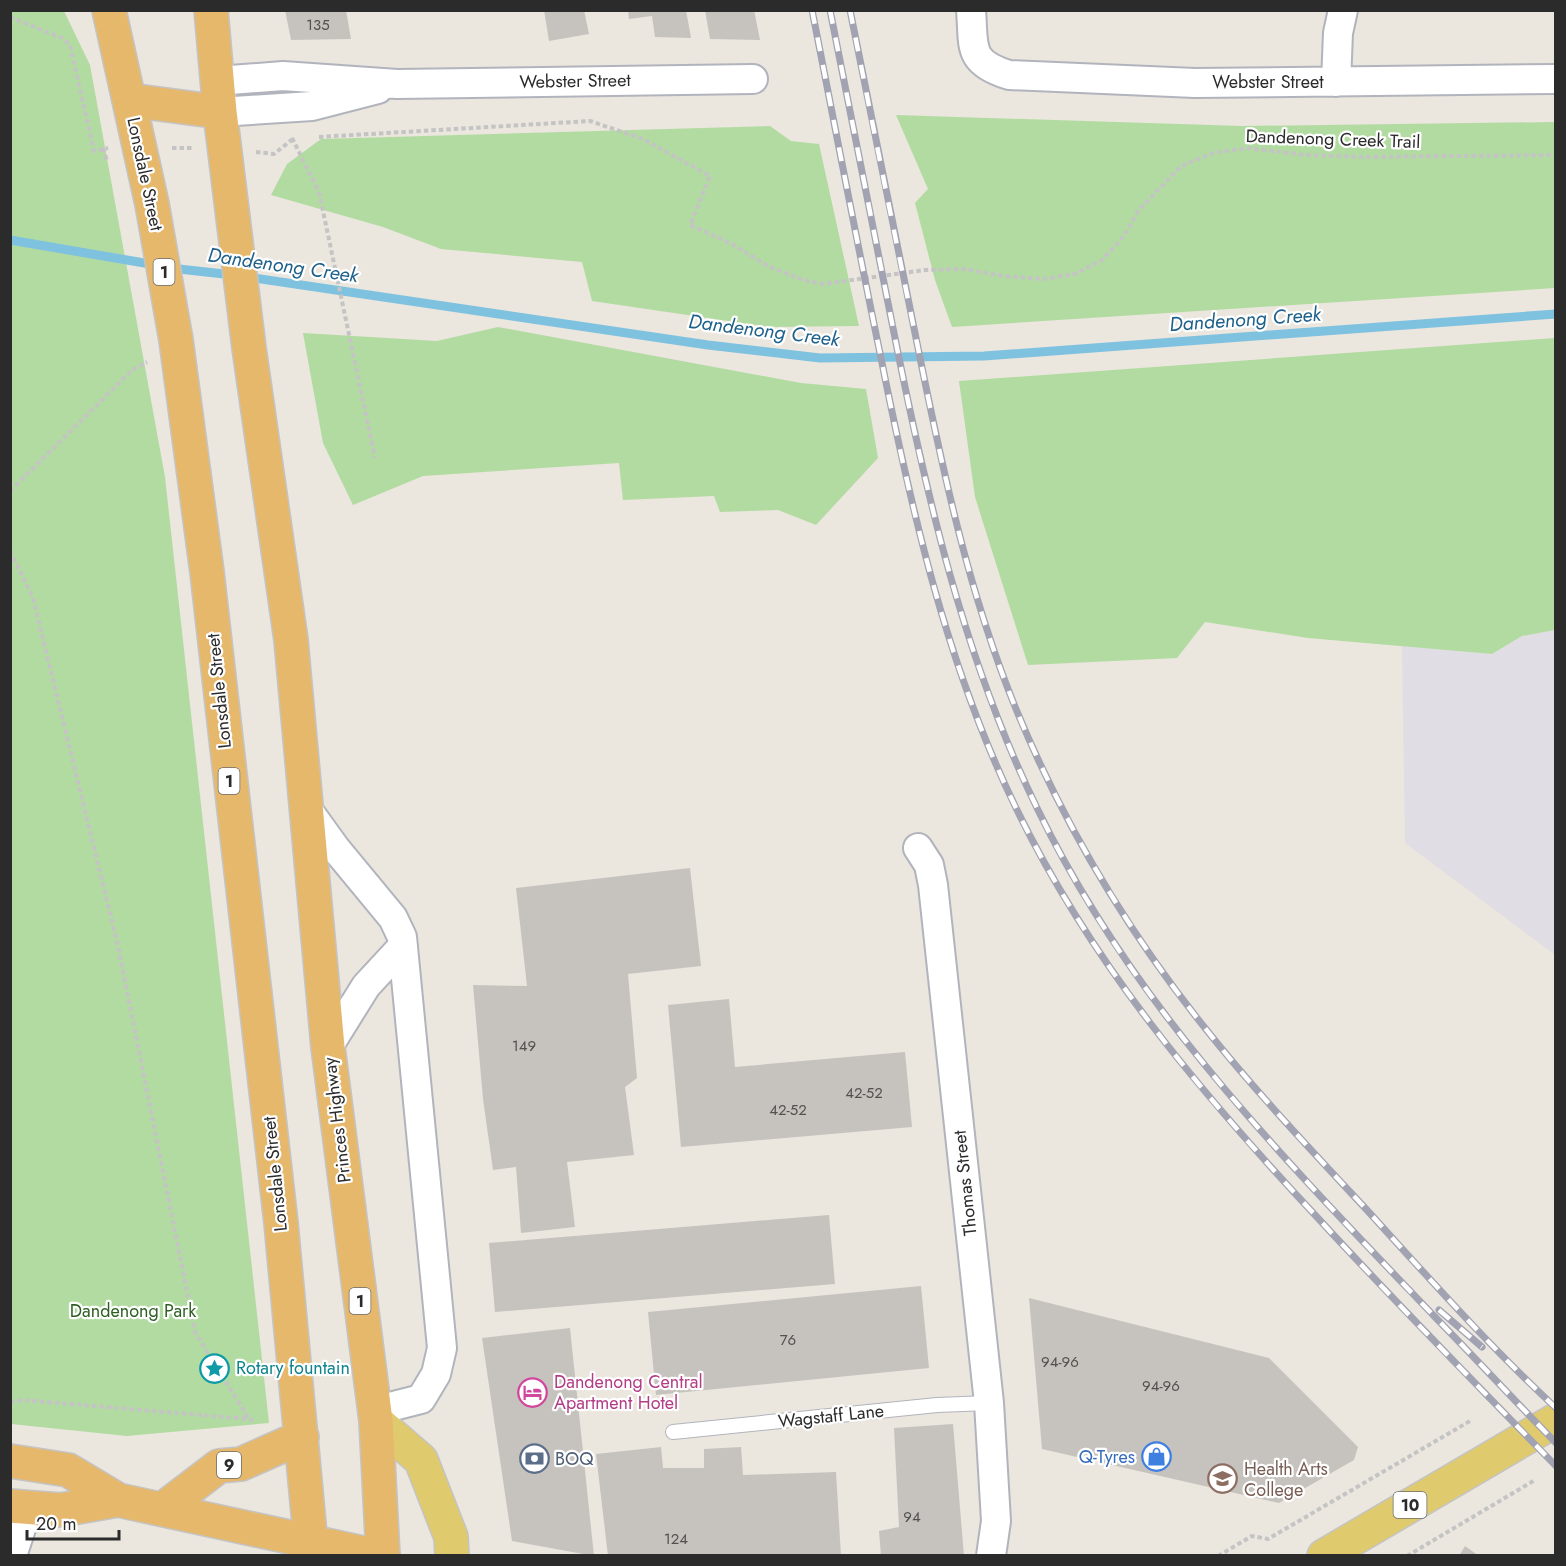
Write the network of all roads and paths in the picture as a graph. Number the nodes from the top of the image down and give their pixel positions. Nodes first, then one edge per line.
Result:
1 (109, 10) edge
2 (211, 10) edge
3 (971, 10) edge
4 (1344, 10) edge
5 (753, 79) dead end
6 (1556, 79) edge
7 (1336, 82) junction
8 (219, 96) junction
9 (128, 99) junction
10 (1556, 155) edge
11 (710, 176) dead end
12 (319, 192) dead end
13 (150, 360) dead end
14 (375, 458) dead end
15 (10, 492) edge
16 (10, 551) edge
17 (305, 806) junction
18 (918, 848) dead end
19 (403, 946) junction
20 (328, 1047) junction
21 (10, 1402) edge
22 (989, 1403) junction
23 (375, 1416) junction
24 (249, 1419) junction
25 (1556, 1420) edge
26 (1470, 1421) dead end
27 (673, 1432) dead end
28 (302, 1437) junction
29 (253, 1458) junction
30 (10, 1461) edge
31 (1535, 1480) dead end
32 (118, 1500) junction
33 (19, 1506) edge
34 (164, 1508) junction
35 (996, 1521) junction
36 (312, 1549) edge
37 (12, 1556) edge
38 (377, 1556) edge
39 (383, 1556) edge
40 (452, 1556) edge
41 (991, 1556) edge
42 (1010, 1556) edge
43 (1218, 1556) edge
44 (1324, 1556) edge
45 (1407, 1556) edge

1 - 9 highway, Lonsdale Street / 1
2 - 8 highway, 1
3 - 7 street, Webster Street
4 - 7 street
5 - 8 street, Webster Street
6 - 7 street, Webster Street
8 - 9 highway
8 - 17 highway, 1
9 - 28 highway, Lonsdale Street / 1
10 - 11 path, Dandenong Creek Trail
12 - 14 path
13 - 15 path
16 - 24 path
17 - 19 street
17 - 20 highway, 1
18 - 22 street, Thomas Street
19 - 20 street
19 - 23 street
20 - 23 highway, Princes Highway / 1
21 - 24 path
22 - 27 lane, Wagstaff Lane
22 - 35 street, Thomas Street
23 - 39 highway, 1
23 - 40 main road
24 - 29 path
25 - 44 main road, 10
26 - 43 path
28 - 29 highway, 9
28 - 36 highway, Lonsdale Street / 1
29 - 34 highway, 9
30 - 32 highway
31 - 45 path
32 - 33 highway
32 - 34 highway
33 - 37 street
34 - 36 highway
35 - 41 street, Thomas Street
35 - 42 street, Thomas Street
36 - 38 highway

